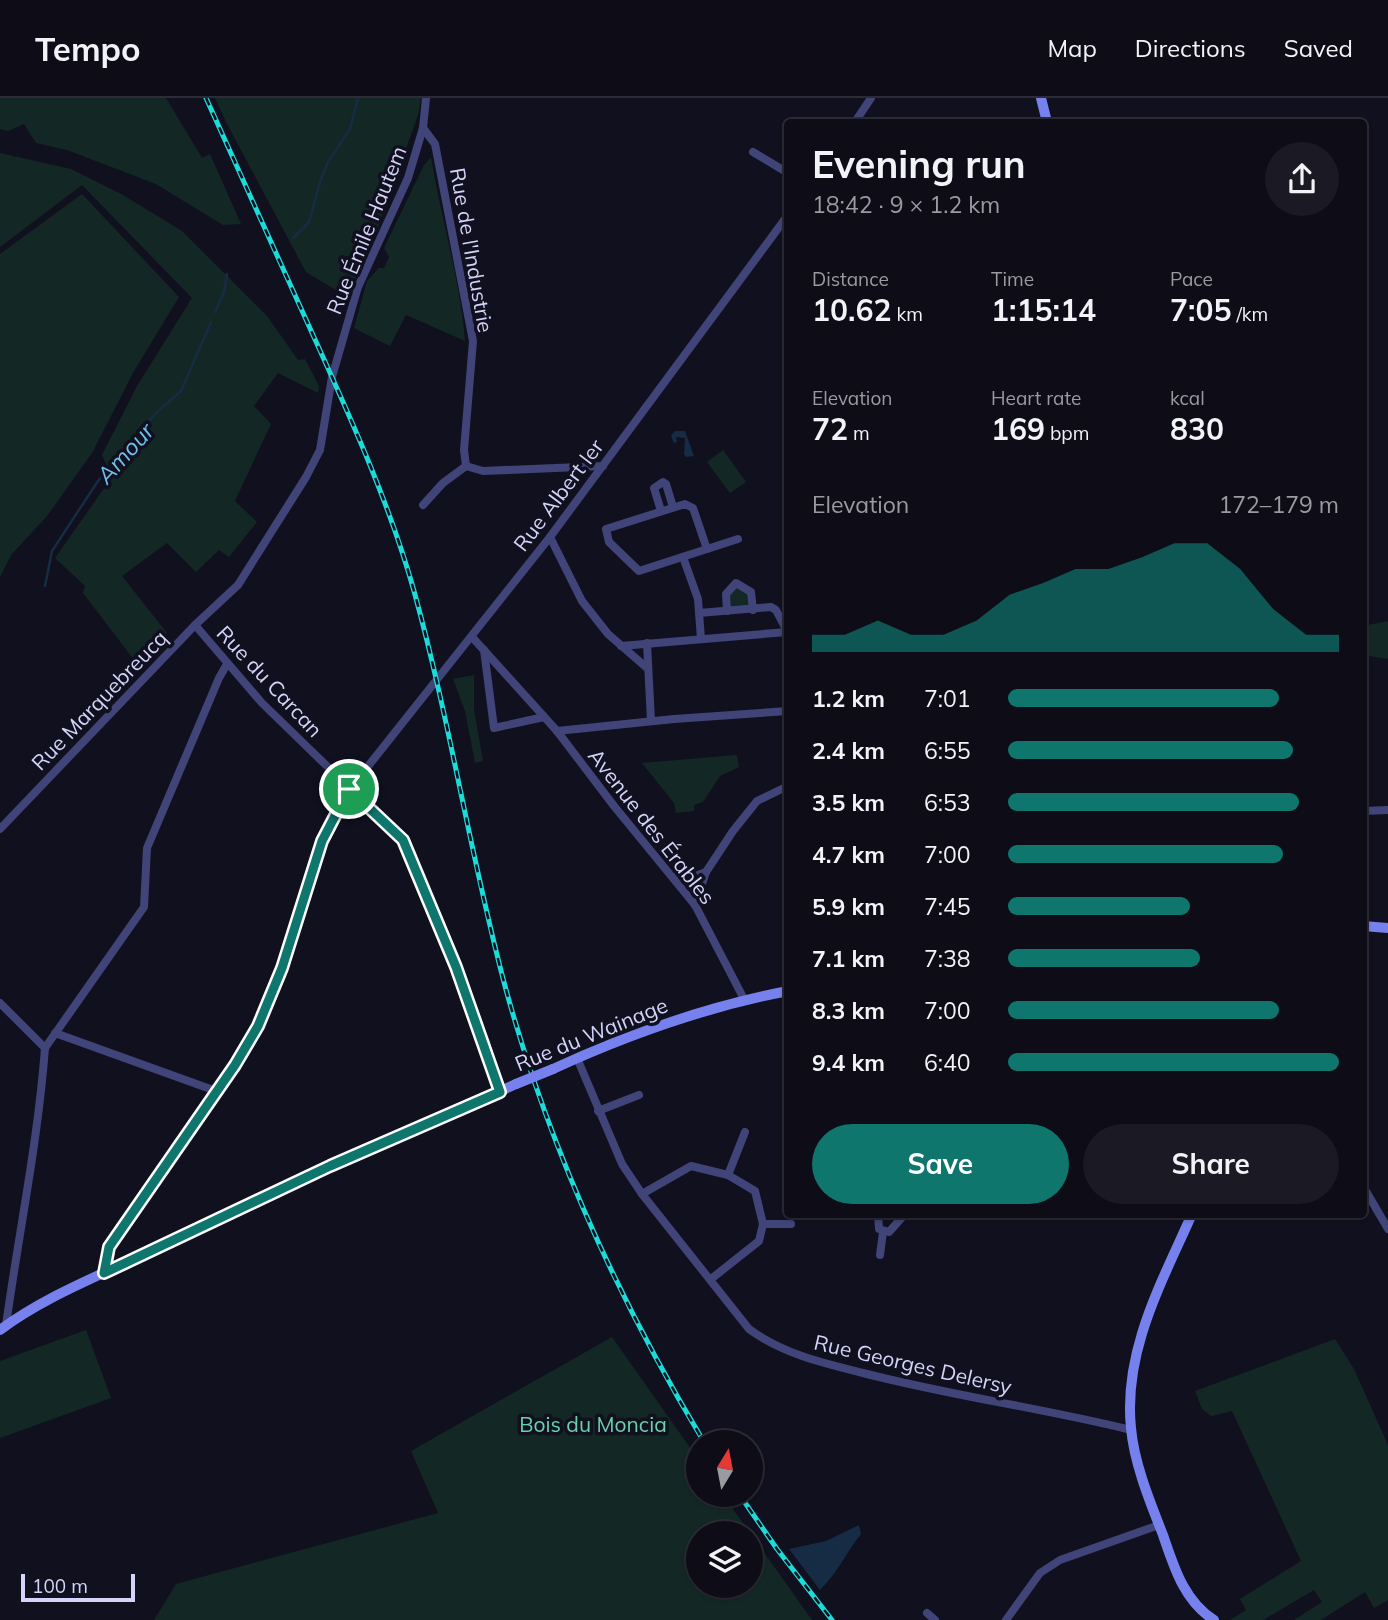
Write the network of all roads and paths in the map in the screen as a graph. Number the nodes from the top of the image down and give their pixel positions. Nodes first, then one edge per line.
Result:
1 (426, 98) edge
2 (871, 98) edge
3 (1041, 98) edge
4 (857, 119) edge
5 (1046, 119) edge
6 (423, 128) junction
7 (752, 152) dead end
8 (784, 171) edge
9 (784, 220) edge
10 (466, 466) junction
11 (603, 466) junction
12 (423, 505) dead end
13 (673, 507) junction
14 (661, 511) junction
15 (550, 537) junction
16 (738, 539) dead end
17 (707, 549) junction
18 (683, 557) junction
19 (753, 610) junction
20 (727, 611) junction
21 (699, 613) junction
22 (195, 625) junction
23 (784, 627) edge
24 (784, 633) edge
25 (472, 636) junction
26 (701, 639) junction
27 (647, 643) junction
28 (621, 646) junction
29 (484, 650) junction
30 (227, 664) junction
31 (647, 668) junction
32 (784, 711) edge
33 (544, 717) junction
34 (652, 721) junction
35 (557, 731) junction
36 (784, 788) edge
37 (349, 789) junction
38 (1388, 810) edge
39 (1367, 811) edge
40 (0, 829) edge
41 (706, 872) junction
42 (673, 877) junction
43 (695, 905) junction
44 (1367, 926) edge
45 (1388, 928) edge
46 (784, 992) edge
47 (744, 999) junction
48 (0, 1003) edge
49 (55, 1033) junction
50 (45, 1048) junction
51 (577, 1058) junction
52 (216, 1091) junction
53 (500, 1092) junction
54 (639, 1096) dead end
55 (598, 1111) junction
56 (746, 1132) dead end
57 (728, 1175) junction
58 (1367, 1193) edge
59 (642, 1194) junction
60 (878, 1218) edge
61 (902, 1218) edge
62 (1190, 1218) edge
63 (763, 1224) junction
64 (791, 1224) dead end
65 (1388, 1229) edge
66 (883, 1231) junction
67 (880, 1255) dead end
68 (104, 1273) junction
69 (711, 1279) junction
70 (3, 1328) edge
71 (1131, 1430) junction
72 (1159, 1525) junction
73 (927, 1613) dead end
74 (935, 1620) edge
75 (1006, 1620) edge
76 (1214, 1620) edge

1 - 6 street, Rue Émile Hautem
2 - 4 street
3 - 5 main road
6 - 10 street, Rue de l'Industrie
6 - 22 street, Rue Émile Hautem
7 - 8 street
9 - 11 street, Rue Albert Ier
10 - 11 street
10 - 12 street
11 - 15 street, Rue Albert Ier
13 - 14 street
13 - 14 street
13 - 17 street
14 - 18 street
15 - 25 street, Rue Albert Ier
15 - 28 street
16 - 17 street
17 - 18 street
18 - 21 street
19 - 20 street
19 - 20 street
19 - 23 street
20 - 21 street
21 - 26 street
22 - 30 street, Rue du Carcan
22 - 40 street, Rue Marquebreucq
24 - 26 street
25 - 29 street, Avenue des Érables
25 - 37 street, Rue Albert Ier
26 - 27 street
27 - 28 street
27 - 31 street
28 - 31 street
29 - 33 street, Avenue des Érables
29 - 33 street
30 - 37 street, Rue du Carcan
30 - 49 street
31 - 34 street
32 - 34 street
33 - 35 street, Avenue des Érables
34 - 35 street
35 - 42 street, Avenue des Érables
36 - 41 street
37 - 52 street, Rue Albert Ier
37 - 53 street, Rue du Carcan
38 - 39 street
41 - 42 street
41 - 43 street
42 - 43 street, Avenue des Érables
43 - 47 street, Avenue des Érables
44 - 45 main road
46 - 47 main road, Rue du Wainage
47 - 51 main road, Rue du Wainage
48 - 50 street
49 - 50 street
49 - 52 street
50 - 70 street
51 - 53 main road, Rue du Wainage, bridge
51 - 55 street, Rue Georges Delersy
52 - 68 street, Rue Albert Ier
53 - 68 main road, Rue du Wainage
54 - 55 street
55 - 59 street, Rue Georges Delersy
56 - 57 street
57 - 59 street
57 - 63 street
58 - 65 street
59 - 69 street, Rue Georges Delersy
60 - 66 street
61 - 66 street
62 - 71 main road
63 - 64 street
63 - 69 street
66 - 67 street
68 - 70 main road, Rue du Wainage
69 - 71 street, Rue Georges Delersy
71 - 72 main road
72 - 75 street
72 - 76 main road
73 - 74 street

